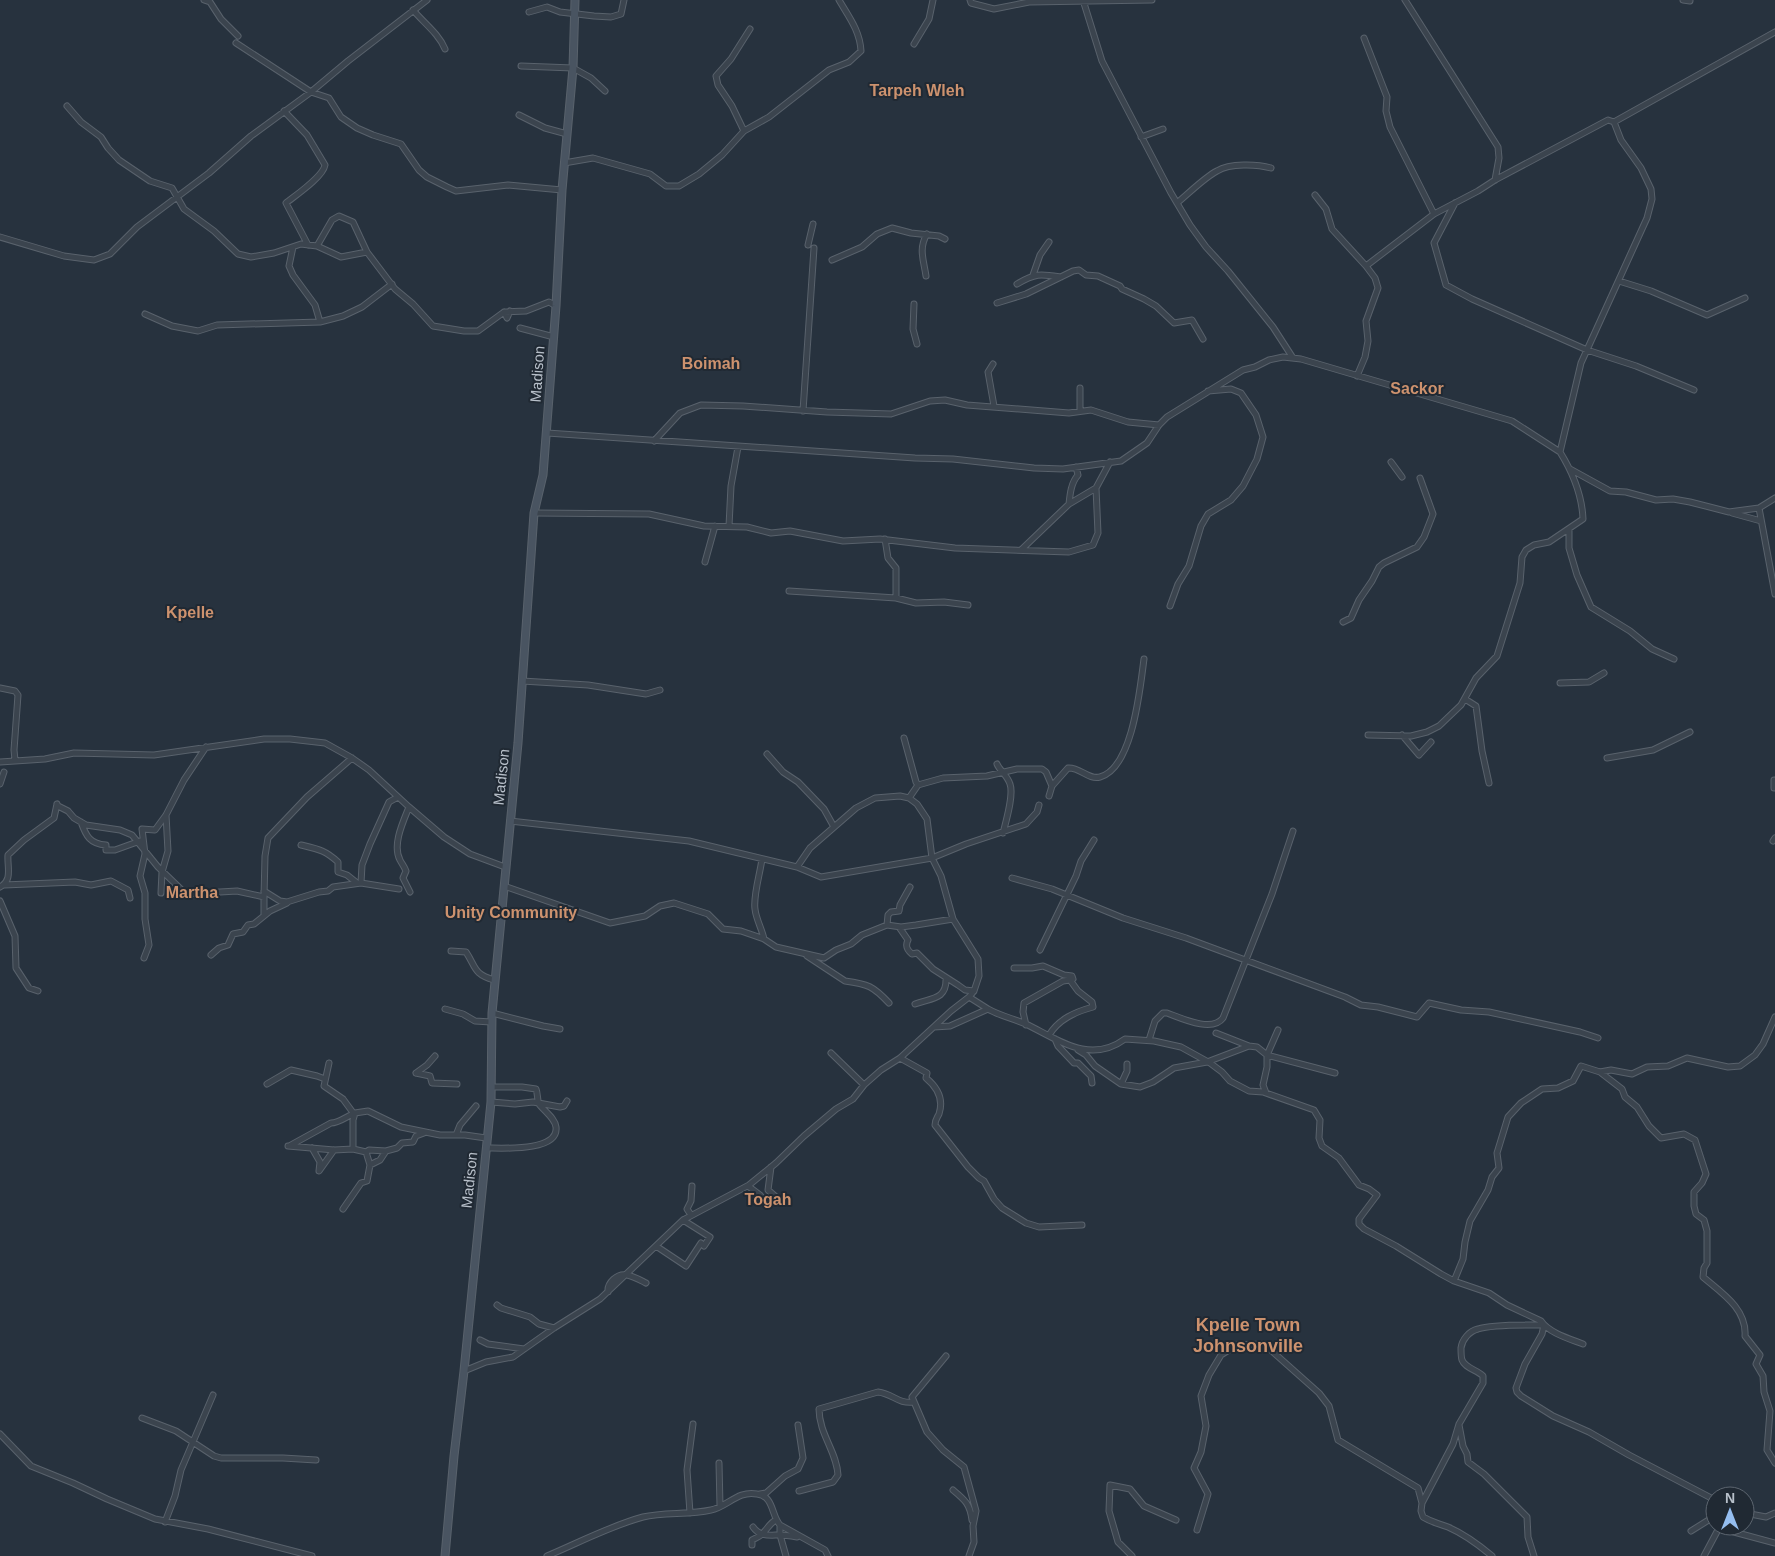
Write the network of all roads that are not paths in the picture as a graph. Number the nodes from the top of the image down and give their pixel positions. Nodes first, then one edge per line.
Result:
1 (204, 0) edge
2 (427, 0) edge
3 (575, 0) edge
4 (624, 0) edge
5 (840, 0) edge
6 (933, 0) edge
7 (970, 0) edge
8 (1152, 0) edge
9 (1405, 0) edge
10 (1683, 0) edge
11 (1083, 1) edge
12 (1690, 1) dead end
13 (413, 10) junction
14 (529, 12) dead end
15 (574, 13) junction
16 (750, 29) dead end
17 (1775, 32) edge
18 (238, 36) dead end
19 (1364, 38) dead end
20 (236, 43) dead end
21 (914, 44) dead end
22 (445, 49) dead end
23 (521, 66) dead end
24 (573, 68) junction
25 (605, 91) dead end
26 (311, 92) junction
27 (67, 106) dead end
28 (284, 111) junction
29 (519, 115) dead end
30 (1614, 122) junction
31 (1162, 129) dead end
32 (744, 132) junction
33 (568, 134) junction
34 (1141, 137) junction
35 (564, 163) junction
36 (1271, 168) dead end
37 (1495, 180) junction
38 (562, 190) junction
39 (1315, 195) dead end
40 (177, 197) junction
41 (1177, 203) junction
42 (1455, 203) junction
43 (1434, 214) junction
44 (813, 224) dead end
45 (927, 234) junction
46 (0, 237) edge
47 (945, 239) dead end
48 (1049, 242) dead end
49 (308, 245) junction
50 (317, 246) junction
51 (808, 246) dead end
52 (293, 247) junction
53 (814, 248) dead end
54 (367, 252) junction
55 (832, 260) dead end
56 (1366, 266) junction
57 (1033, 275) junction
58 (926, 276) dead end
59 (1062, 277) junction
60 (1619, 281) junction
61 (392, 284) junction
62 (1017, 284) dead end
63 (1746, 298) dead end
64 (997, 303) dead end
65 (914, 304) dead end
66 (556, 306) junction
67 (145, 314) dead end
68 (320, 322) junction
69 (520, 328) dead end
70 (554, 337) junction
71 (1203, 339) dead end
72 (917, 344) dead end
73 (1587, 350) junction
74 (1293, 358) junction
75 (994, 364) dead end
76 (1357, 376) junction
77 (1080, 388) dead end
78 (1694, 390) dead end
79 (1207, 391) junction
80 (994, 406) junction
81 (803, 410) junction
82 (1080, 411) junction
83 (1159, 425) junction
84 (546, 434) junction
85 (654, 441) junction
86 (738, 447) junction
87 (1560, 452) junction
88 (1110, 462) junction
89 (1391, 462) dead end
90 (1102, 464) junction
91 (1076, 468) junction
92 (1570, 469) junction
93 (1103, 475) junction
94 (1402, 476) dead end
95 (1420, 478) dead end
96 (1096, 488) junction
97 (1775, 498) edge
98 (1070, 504) junction
99 (1759, 508) junction
100 (1729, 512) junction
101 (534, 513) junction
102 (1761, 520) junction
103 (715, 526) junction
104 (728, 526) junction
105 (1569, 529) junction
106 (886, 539) junction
107 (1021, 550) junction
108 (705, 562) dead end
109 (790, 591) dead end
110 (1775, 594) edge
111 (896, 598) junction
112 (968, 605) dead end
113 (1170, 606) dead end
114 (1343, 622) dead end
115 (1144, 659) dead end
116 (1674, 659) dead end
117 (1604, 672) dead end
118 (522, 681) junction
119 (1560, 683) dead end
120 (0, 688) edge
121 (660, 690) dead end
122 (1465, 700) junction
123 (1690, 732) dead end
124 (1368, 735) dead end
125 (1402, 735) junction
126 (904, 738) dead end
127 (1431, 742) dead end
128 (206, 747) junction
129 (767, 754) dead end
130 (352, 758) junction
131 (1607, 758) dead end
132 (15, 760) junction
133 (0, 762) edge
134 (997, 764) dead end
135 (4, 772) dead end
136 (1004, 772) junction
137 (1774, 780) edge
138 (1489, 783) dead end
139 (0, 784) edge
140 (918, 785) junction
141 (1052, 786) junction
142 (1774, 788) edge
143 (1049, 796) dead end
144 (398, 797) junction
145 (909, 798) junction
146 (1039, 805) dead end
147 (409, 808) junction
148 (166, 814) junction
149 (510, 821) junction
150 (82, 822) junction
151 (834, 827) junction
152 (1293, 831) dead end
153 (1003, 833) junction
154 (1094, 840) dead end
155 (141, 841) junction
156 (301, 845) dead end
157 (144, 851) junction
158 (932, 858) junction
159 (762, 859) junction
160 (505, 866) junction
161 (797, 867) junction
162 (162, 872) junction
163 (1012, 878) dead end
164 (359, 883) junction
165 (2, 886) edge
166 (504, 886) junction
167 (910, 887) dead end
168 (399, 890) dead end
169 (410, 892) dead end
170 (161, 893) dead end
171 (264, 894) junction
172 (1066, 895) junction
173 (130, 898) dead end
174 (0, 901) edge
175 (287, 902) junction
176 (264, 915) junction
177 (953, 920) junction
178 (887, 925) junction
179 (899, 926) junction
180 (764, 939) junction
181 (1040, 950) dead end
182 (451, 951) dead end
183 (803, 953) junction
184 (211, 955) dead end
185 (144, 958) dead end
186 (1246, 961) junction
187 (1014, 968) dead end
188 (946, 978) junction
189 (494, 980) junction
190 (1070, 980) junction
191 (38, 991) dead end
192 (974, 991) junction
193 (970, 997) junction
194 (889, 1003) dead end
195 (915, 1004) dead end
196 (446, 1009) dead end
197 (988, 1009) junction
198 (492, 1013) junction
199 (1775, 1017) edge
200 (491, 1022) junction
201 (1026, 1024) junction
202 (934, 1027) junction
203 (560, 1029) dead end
204 (1278, 1030) dead end
205 (1216, 1033) dead end
206 (1049, 1035) junction
207 (1598, 1038) dead end
208 (1055, 1039) junction
209 (1149, 1040) junction
210 (1249, 1046) junction
211 (1075, 1049) junction
212 (831, 1053) dead end
213 (1267, 1055) junction
214 (435, 1056) dead end
215 (900, 1058) junction
216 (1208, 1062) junction
217 (329, 1063) dead end
218 (1127, 1064) dead end
219 (1600, 1072) junction
220 (1335, 1073) dead end
221 (325, 1080) junction
222 (1092, 1083) dead end
223 (267, 1084) dead end
224 (457, 1084) dead end
225 (1122, 1084) junction
226 (864, 1085) junction
227 (491, 1087) junction
228 (1266, 1093) junction
229 (567, 1101) dead end
230 (490, 1102) junction
231 (538, 1103) junction
232 (476, 1106) dead end
233 (354, 1113) junction
234 (426, 1132) junction
235 (456, 1136) junction
236 (486, 1138) junction
237 (312, 1148) junction
238 (486, 1148) junction
239 (353, 1149) junction
240 (334, 1150) junction
241 (386, 1151) junction
242 (366, 1152) junction
243 (370, 1165) junction
244 (771, 1167) junction
245 (692, 1186) dead end
246 (748, 1186) junction
247 (343, 1209) dead end
248 (691, 1215) junction
249 (683, 1220) junction
250 (1082, 1225) dead end
251 (656, 1246) junction
252 (626, 1274) junction
253 (1454, 1281) junction
254 (646, 1283) dead end
255 (497, 1305) dead end
256 (1544, 1325) junction
257 (554, 1328) junction
258 (480, 1340) dead end
259 (1583, 1344) dead end
260 (524, 1349) junction
261 (946, 1356) dead end
262 (464, 1371) junction
263 (213, 1395) dead end
264 (914, 1402) junction
265 (142, 1418) dead end
266 (693, 1424) dead end
267 (1459, 1424) junction
268 (798, 1426) dead end
269 (0, 1434) edge
270 (192, 1441) junction
271 (316, 1460) dead end
272 (719, 1463) dead end
273 (1775, 1463) edge
274 (953, 1490) dead end
275 (799, 1491) dead end
276 (759, 1494) junction
277 (1705, 1495) edge
278 (1422, 1504) junction
279 (720, 1506) junction
280 (690, 1513) junction
281 (1775, 1513) edge
282 (1755, 1514) edge
283 (776, 1520) junction
284 (1176, 1520) dead end
285 (165, 1522) junction
286 (1705, 1522) edge
287 (780, 1525) junction
288 (973, 1526) junction
289 (753, 1527) dead end
290 (1197, 1530) dead end
291 (1691, 1531) dead end
292 (762, 1534) junction
293 (780, 1535) junction
294 (1714, 1536) edge
295 (1750, 1536) edge
296 (799, 1537) junction
297 (1775, 1543) edge
298 (752, 1545) dead end
299 (312, 1556) edge
300 (445, 1556) edge
301 (547, 1556) edge
302 (786, 1556) edge
303 (828, 1556) edge
304 (969, 1556) edge
305 (1132, 1556) edge
306 (1492, 1556) edge
307 (1534, 1556) edge
308 (1704, 1556) edge

1 - 18 street
2 - 13 street
3 - 15 street, Madison
4 - 15 street
5 - 32 street
6 - 21 street
7 - 11 street
8 - 11 street
9 - 37 street
10 - 12 street
11 - 34 street
13 - 22 street
13 - 26 street
14 - 15 street
15 - 24 street, Madison
16 - 32 street
17 - 30 street
19 - 43 street
20 - 26 street
23 - 24 street
24 - 25 street
24 - 33 street, Madison
26 - 28 street
26 - 38 street
27 - 40 street
28 - 40 street
28 - 49 street
29 - 33 street
30 - 37 street
30 - 60 street
31 - 34 street
32 - 35 street
33 - 35 street, Madison
34 - 41 street
35 - 38 street, Madison
36 - 41 street
37 - 42 street
38 - 66 street, Madison
39 - 56 street
40 - 46 street
40 - 52 street
41 - 74 street
42 - 43 street
42 - 73 street
43 - 56 street
44 - 51 street
45 - 47 street
45 - 55 street
45 - 58 street
48 - 57 street
49 - 50 street
49 - 52 street
50 - 54 street
50 - 54 street
52 - 68 street
53 - 81 street
54 - 61 street
56 - 76 street
57 - 59 street
57 - 62 street
59 - 64 street
59 - 71 street
60 - 63 street
60 - 73 street
61 - 66 street
61 - 68 street
65 - 72 street
66 - 70 street, Madison
67 - 68 street
69 - 70 street
70 - 84 street, Madison
73 - 78 street
73 - 87 street
74 - 76 street
74 - 79 street
75 - 80 street
76 - 87 street
77 - 82 street
79 - 83 street
79 - 113 street
80 - 81 street
80 - 82 street
81 - 85 street
82 - 83 street
83 - 88 street
84 - 85 street
84 - 101 street, Madison
85 - 86 street
86 - 91 street
86 - 104 street
87 - 92 street
88 - 90 street
88 - 93 street
89 - 94 street
90 - 91 street
90 - 93 street
91 - 98 street
92 - 100 street
92 - 105 street
93 - 96 street
95 - 114 street
96 - 98 street
96 - 107 street
97 - 99 street
98 - 107 street
99 - 100 street
99 - 102 street
100 - 102 street
101 - 103 street
101 - 118 street, Madison
102 - 110 street
103 - 104 street
103 - 108 street
104 - 106 street
105 - 116 street
105 - 122 street
106 - 107 street
106 - 111 street
109 - 111 street
111 - 112 street
115 - 141 street
117 - 119 street
118 - 121 street
118 - 149 street, Madison
120 - 132 street
122 - 125 street
122 - 138 street
123 - 131 street
124 - 125 street
125 - 127 street
126 - 140 street
128 - 130 street
128 - 132 street
128 - 148 street
129 - 151 street
130 - 144 street
130 - 171 street
132 - 133 street
134 - 136 street
135 - 139 street
136 - 140 street
136 - 141 street
136 - 153 street
137 - 142 street
140 - 145 street
141 - 143 street
144 - 147 street
144 - 164 street
145 - 151 street
145 - 158 street
146 - 153 street
147 - 160 street
147 - 169 street
148 - 155 street
148 - 162 street
149 - 159 street
149 - 160 street, Madison
150 - 155 street
150 - 155 street
150 - 165 street
151 - 161 street
152 - 186 street
153 - 158 street
154 - 172 street
155 - 157 street
156 - 164 street
157 - 162 street
157 - 185 street
158 - 161 street
158 - 177 street
159 - 161 street
159 - 180 street
160 - 166 street, Madison
162 - 170 street
162 - 171 street
163 - 172 street
164 - 168 street
164 - 175 street
165 - 173 street
166 - 180 street
166 - 189 street, Madison
167 - 178 street
171 - 175 street
171 - 176 street
172 - 181 street
172 - 186 street
174 - 191 street
175 - 176 street
176 - 184 street
177 - 179 street
177 - 192 street
178 - 179 street
178 - 183 street
179 - 188 street
180 - 183 street
182 - 189 street
183 - 194 street
186 - 207 street
186 - 209 street
187 - 190 street
188 - 192 street
188 - 195 street
189 - 198 street, Madison
190 - 201 street
190 - 206 street
192 - 193 street
193 - 197 street
193 - 202 street
196 - 200 street
197 - 201 street
197 - 202 street
198 - 200 street, Madison
198 - 203 street
199 - 219 street
200 - 227 street, Madison
201 - 206 street
202 - 215 street
204 - 213 street
205 - 210 street
206 - 208 street
208 - 211 street
208 - 222 street
209 - 211 street
209 - 216 street
210 - 213 street
210 - 216 street
211 - 225 street
212 - 226 street
213 - 220 street
213 - 228 street
214 - 224 street
215 - 226 street
215 - 250 street
216 - 225 street
216 - 228 street
217 - 221 street
218 - 225 street
219 - 253 street
219 - 273 street
221 - 223 street
221 - 233 street
226 - 244 street
227 - 230 street, Madison
227 - 231 street
228 - 253 street
229 - 231 street
230 - 231 street
230 - 236 street, Madison
231 - 238 street
232 - 235 street
233 - 234 street
233 - 237 street
233 - 239 street
234 - 235 street
234 - 241 street
235 - 236 street
236 - 238 street, Madison
237 - 240 street
237 - 240 street
238 - 262 street, Madison
239 - 240 street
239 - 242 street
241 - 242 street
241 - 243 street
242 - 243 street
243 - 247 street
244 - 246 street
244 - 246 street
245 - 248 street
246 - 248 street
248 - 249 street
249 - 251 street
249 - 251 street
251 - 252 street
252 - 254 street
252 - 257 street
253 - 256 street
255 - 257 street
256 - 259 street
256 - 267 street
256 - 277 street
257 - 260 street
258 - 260 street
260 - 262 street
261 - 264 street
262 - 300 street, Madison
263 - 270 street
264 - 275 street
264 - 288 street
265 - 270 street
266 - 280 street
267 - 278 street
267 - 307 street
268 - 276 street
269 - 285 street
270 - 271 street
270 - 285 street
272 - 279 street
274 - 288 street
276 - 279 street
276 - 283 street
278 - 290 street
278 - 306 street
279 - 280 street
280 - 301 street
281 - 282 street
283 - 287 street
283 - 292 street
284 - 305 street
285 - 299 street
286 - 291 street
287 - 293 street
287 - 296 street
288 - 304 street
289 - 292 street
292 - 293 street
292 - 298 street
293 - 296 street
293 - 302 street
294 - 308 street
295 - 297 street
296 - 303 street

